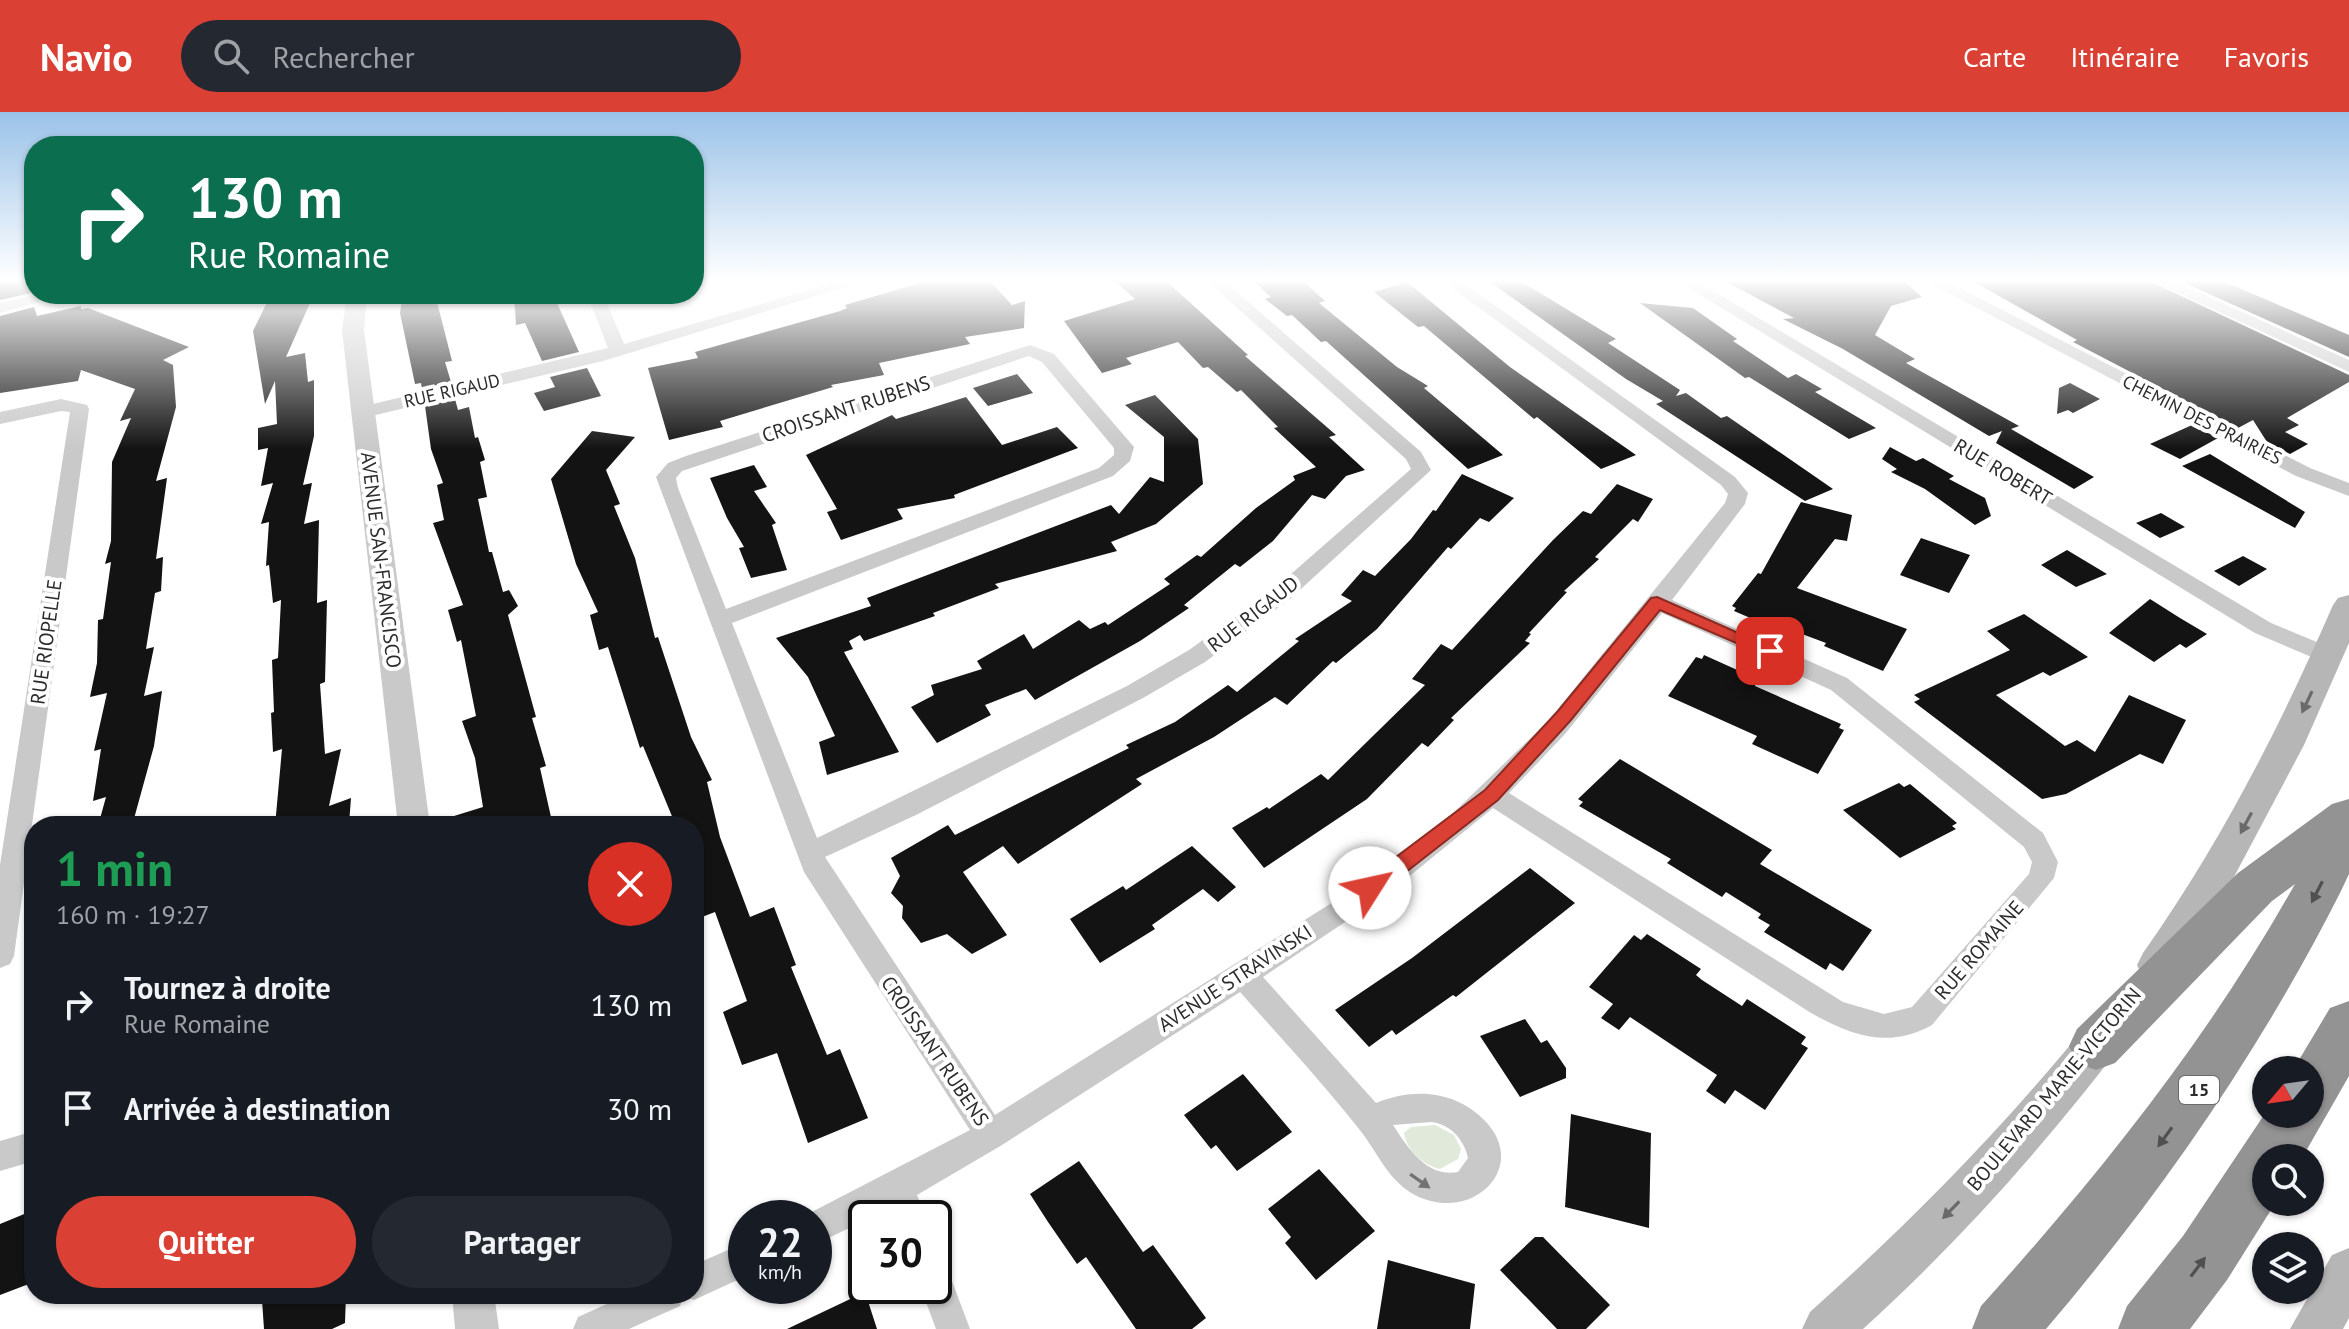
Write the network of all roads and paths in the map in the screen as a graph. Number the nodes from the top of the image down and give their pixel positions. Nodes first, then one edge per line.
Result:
1 (354, 336) edge
2 (612, 336) edge
3 (670, 336) edge
4 (1277, 336) edge
5 (1526, 336) edge
6 (1777, 336) edge
7 (2040, 336) edge
8 (2281, 336) edge
9 (618, 351) junction
10 (2349, 367) edge
11 (363, 412) junction
12 (0, 418) edge
13 (2349, 490) edge
14 (1657, 602) junction
15 (2349, 605) edge
16 (718, 620) junction
17 (2328, 656) junction
18 (1492, 795) junction
19 (413, 816) edge
20 (2349, 819) edge
21 (809, 853) junction
22 (0, 956) edge
23 (1243, 975) junction
24 (2349, 1025) edge
25 (2096, 1046) junction
26 (2324, 1069) edge
27 (1372, 1121) dead end
28 (991, 1135) junction
29 (24, 1149) edge
30 (0, 1156) edge
31 (2252, 1186) edge
32 (909, 1200) edge
33 (728, 1267) edge
34 (2349, 1272) edge
35 (704, 1278) edge
36 (474, 1304) edge
37 (646, 1304) edge
38 (944, 1304) edge
39 (477, 1329) edge
40 (590, 1329) edge
41 (953, 1329) edge
42 (1827, 1329) edge
43 (2004, 1329) edge
44 (2150, 1329) edge
45 (2315, 1329) edge

1 - 11 street, AVENUE SAN-FRANCISCO
2 - 9 street
3 - 9 street, RUE RIGAUD
4 - 21 street, RUE RIGAUD
5 - 14 street, AVENUE STRAVINSKI
6 - 17 street, RUE ROBERT
7 - 13 street, CHEMIN DES PRAIRIES
8 - 10 street
9 - 11 street, RUE RIGAUD
11 - 19 street, AVENUE SAN-FRANCISCO
12 - 22 street, RUE RIOPELLE
14 - 18 street, AVENUE STRAVINSKI
14 - 18 street, RUE ROMAINE
15 - 17 main road, BOULEVARD MARIE-VICTORIN
16 - 16 street, CROISSANT RUBENS
16 - 21 street, CROISSANT RUBENS
17 -> 25 main road, BOULEVARD MARIE-VICTORIN
18 - 23 street, AVENUE STRAVINSKI
20 - 25 highway
20 -> 43 highway, 15
21 - 28 street, CROISSANT RUBENS
23 - 27 street
23 - 28 street, AVENUE STRAVINSKI
24 - 26 highway
25 -> 42 main road, BOULEVARD MARIE-VICTORIN
28 - 32 street, AVENUE STRAVINSKI
29 - 30 street
44 -> 31 highway
33 - 35 street
34 - 45 main road
36 - 39 street
37 - 40 street
38 - 41 street

